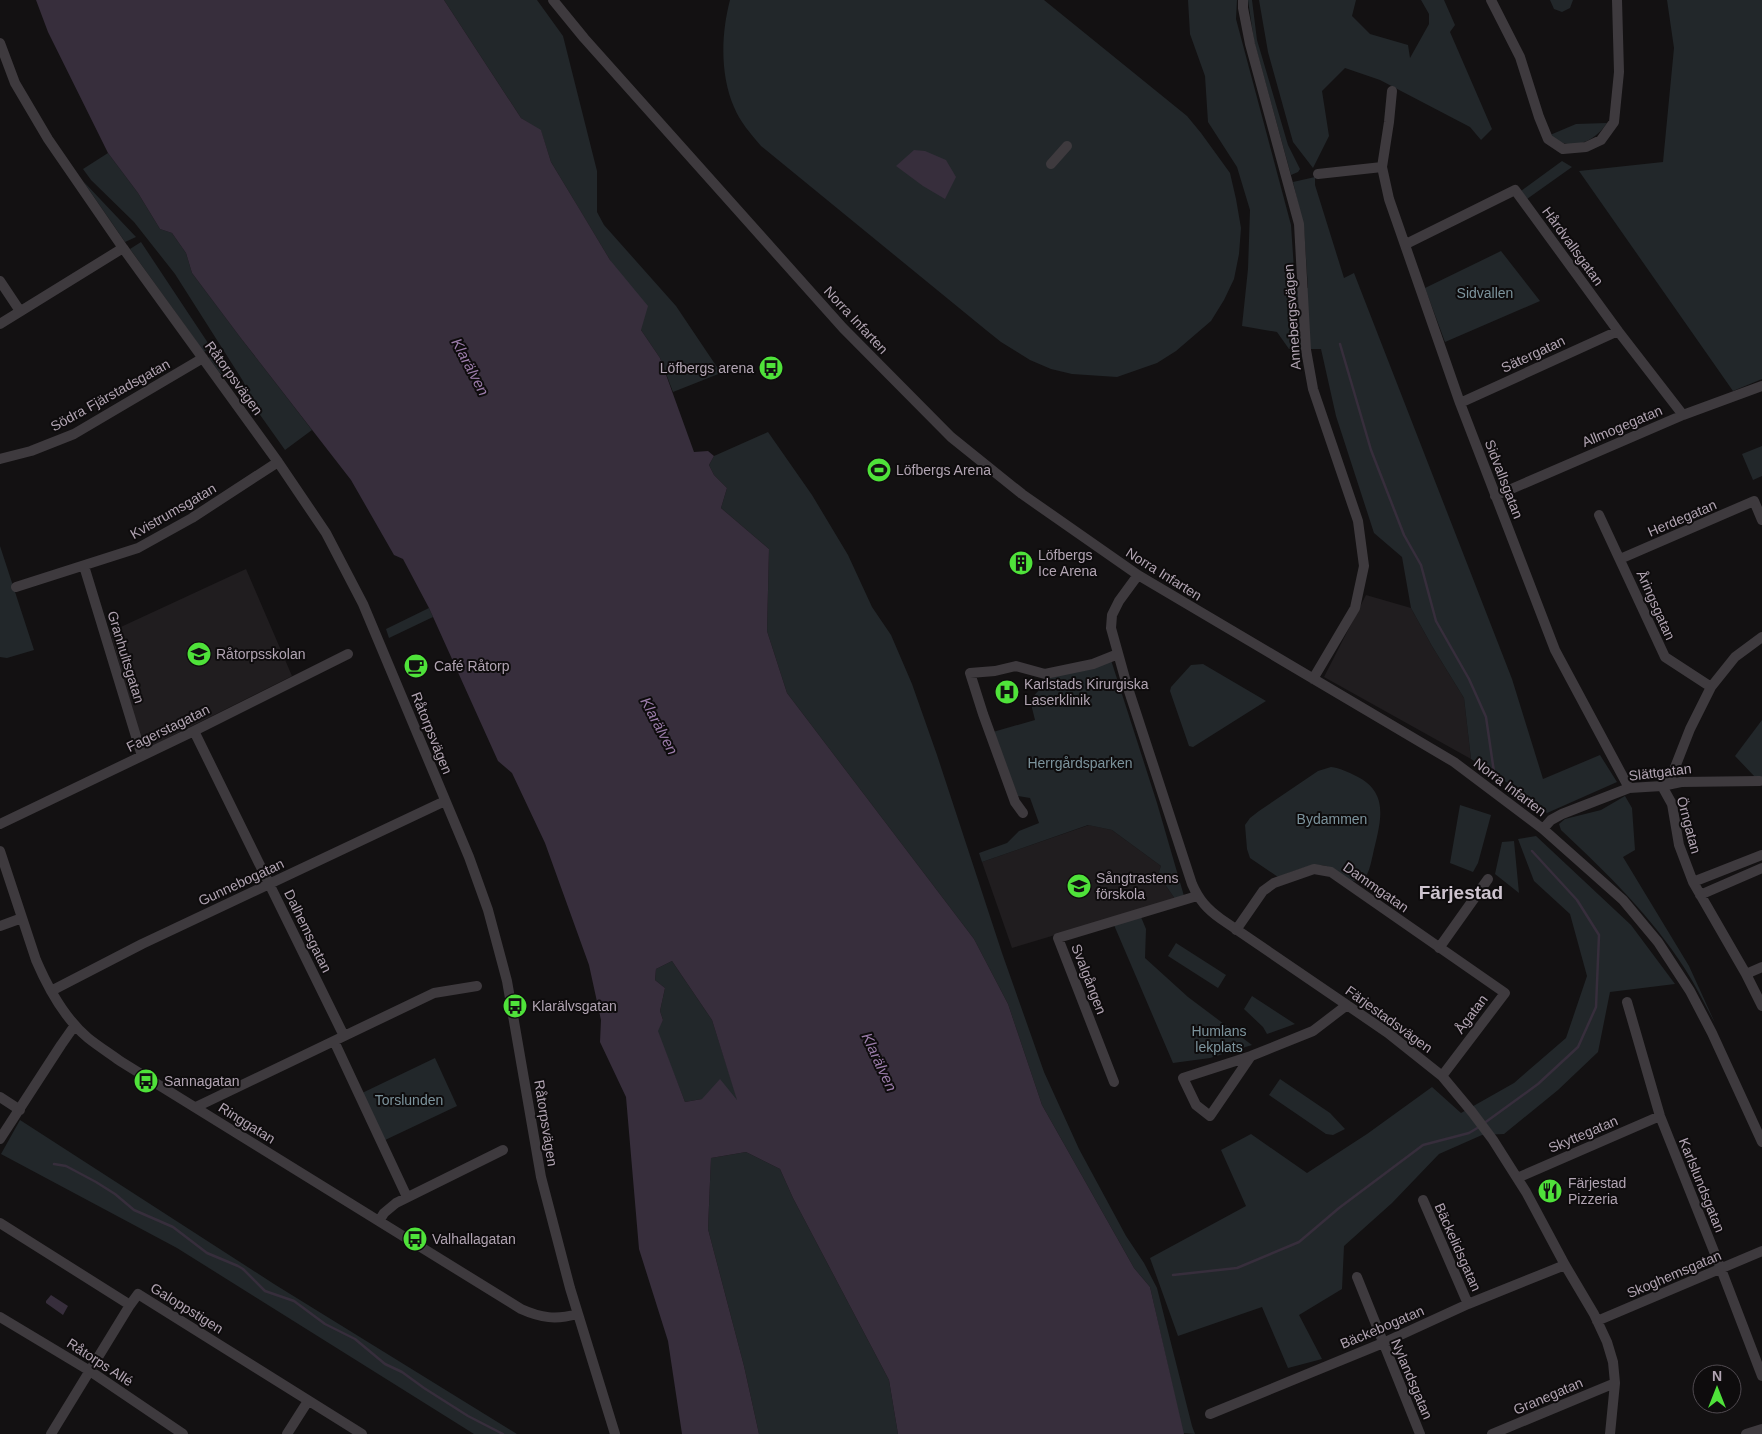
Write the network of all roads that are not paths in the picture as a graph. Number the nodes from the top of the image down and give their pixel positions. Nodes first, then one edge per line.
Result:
1 (553, 0) edge
2 (1243, 0) edge
3 (1491, 0) edge
4 (1618, 0) edge
5 (0, 43) edge
6 (1392, 91) dead end
7 (1067, 146) dead end
8 (1051, 164) dead end
9 (1382, 167) junction
10 (1318, 174) dead end
11 (1406, 244) junction
12 (123, 248) junction
13 (0, 281) edge
14 (20, 310) junction
15 (0, 324) edge
16 (1618, 331) junction
17 (203, 358) junction
18 (1762, 386) edge
19 (1460, 403) junction
20 (1683, 415) junction
21 (0, 460) edge
22 (278, 462) junction
23 (1495, 496) junction
24 (1599, 515) dead end
25 (1762, 520) edge
26 (1620, 559) junction
27 (84, 566) junction
28 (1138, 576) junction
29 (16, 587) dead end
30 (1762, 637) edge
31 (348, 654) dead end
32 (1118, 654) junction
33 (1313, 679) junction
34 (1711, 687) junction
35 (194, 731) junction
36 (142, 756) junction
37 (1760, 781) dead end
38 (1662, 786) junction
39 (1629, 788) junction
40 (445, 801) junction
41 (1023, 813) dead end
42 (0, 824) edge
43 (1544, 829) junction
44 (0, 851) edge
45 (1762, 855) edge
46 (1762, 868) edge
47 (1488, 879) dead end
48 (1692, 882) junction
49 (269, 883) junction
50 (1700, 895) junction
51 (1198, 896) junction
52 (22, 918) junction
53 (0, 926) edge
54 (1236, 930) junction
55 (1439, 948) junction
56 (1762, 967) edge
57 (1746, 974) junction
58 (477, 986) dead end
59 (51, 991) junction
60 (1505, 992) joint
61 (1627, 1002) dead end
62 (1347, 1005) junction
63 (1762, 1006) edge
64 (76, 1025) junction
65 (339, 1038) junction
66 (1251, 1056) junction
67 (1442, 1076) junction
68 (1114, 1082) dead end
69 (0, 1096) edge
70 (196, 1107) junction
71 (20, 1110) junction
72 (1660, 1116) junction
73 (0, 1139) edge
74 (1762, 1142) edge
75 (503, 1150) dead end
76 (1517, 1178) junction
77 (407, 1198) junction
78 (1423, 1200) dead end
79 (379, 1220) junction
80 (0, 1224) edge
81 (1762, 1251) edge
82 (1565, 1265) junction
83 (1721, 1269) junction
84 (1357, 1278) dead end
85 (1468, 1304) junction
86 (130, 1305) junction
87 (577, 1314) junction
88 (0, 1317) edge
89 (1598, 1322) junction
90 (1383, 1343) junction
91 (90, 1371) junction
92 (1762, 1376) edge
93 (1615, 1383) junction
94 (308, 1401) junction
95 (1210, 1414) dead end
96 (1762, 1429) edge
97 (52, 1434) edge
98 (183, 1434) edge
99 (287, 1434) edge
100 (362, 1434) edge
101 (615, 1434) edge
102 (1420, 1434) edge
103 (1492, 1434) edge
104 (1610, 1434) edge
105 (1746, 1434) edge

1 - 28 street, Norra Infarten
2 - 33 street, Annebergsvägen
3 - 4 street
5 - 12 street, Råtorpsvägen
6 - 9 street, Sidvallsgatan
7 - 8 street
9 - 10 street
9 - 11 street, Sidvallsgatan
11 - 16 street, Hårdvallsgatan
11 - 19 street, Sidvallsgatan
12 - 14 street
12 - 17 street, Råtorpsvägen
13 - 14 street
14 - 15 street
16 - 19 street, Sätergatan
16 - 20 street, Hårdvallsgatan
17 - 21 street, Södra Fjärstadsgatan
17 - 22 street, Råtorpsvägen
18 - 20 street, Allmogegatan
19 - 23 street, Sidvallsgatan
20 - 23 street, Allmogegatan
22 - 27 street, Kvistrumsgatan
22 - 40 street, Råtorpsvägen
23 - 39 street, Sidvallsgatan
24 - 26 street, Åringsgatan
25 - 26 street, Herdegatan
26 - 34 street, Åringsgatan
27 - 29 street, Kvistrumsgatan
27 - 36 street, Granhultsgatan
28 - 32 street, Färjestadsvägen
28 - 33 street, Norra Infarten
30 - 34 street, Örngatan
31 - 35 street, Fagerstagatan
32 - 41 street
32 - 51 street, Färjestadsvägen
33 - 43 street, Norra Infarten
34 - 38 street, Örngatan
35 - 36 street, Fagerstagatan
35 - 49 street, Dalhemsgatan
36 - 42 street, Fagerstagatan
37 - 38 street, Slättgatan
38 - 39 street, Slättgatan
38 - 48 street, Örngatan
39 - 43 street, Slättgatan
40 - 49 street, Gunnebogatan
40 - 87 street, Råtorpsvägen
43 - 74 street, Norra Infarten
44 - 52 street, Ringgatan
45 - 48 street
46 - 50 street
47 - 55 street
48 - 50 street, Örngatan
49 - 59 street, Gunnebogatan
49 - 65 street, Dalhemsgatan
50 - 57 street, Örngatan
51 - 54 street, Färjestadsvägen
51 - 68 street, Svalgången
52 - 53 street
52 - 59 street, Ringgatan
54 - 55 street, Dammgatan
54 - 62 street, Färjestadsvägen
55 - 60 street, Dammgatan
56 - 57 street
57 - 63 street, Örngatan
58 - 65 street
59 - 64 street, Ringgatan
60 - 67 street, Ågatan
61 - 72 street, Karlslundsgatan
62 - 66 street
62 - 67 street, Färjestadsvägen
64 - 70 street, Ringgatan
64 - 71 street
65 - 70 street
65 - 77 street
66 - 66 street
67 - 76 street, Färjestadsvägen
69 - 71 street
70 - 79 street, Ringgatan
71 - 73 street
72 - 76 street, Skyttegatan
72 - 83 street, Karlslundsgatan
75 - 77 street
76 - 82 street, Färjestadsvägen
77 - 79 street
78 - 85 street, Bäckelidsgatan
79 - 87 street, Ringgatan
80 - 86 street
81 - 83 street, Skoghemsgatan
82 - 85 street, Bäckebogatan
82 - 89 street, Färjestadsvägen
83 - 89 street, Skoghemsgatan
83 - 92 street, Karlslundsgatan
84 - 90 street, Nylandsgatan
85 - 90 street, Bäckebogatan
86 - 91 street
86 - 94 street, Galoppstigen
87 - 101 street, Råtorpsvägen
88 - 91 street, Råtorps Allé
89 - 93 street, Färjestadsvägen
90 - 95 street, Bäckebogatan
90 - 102 street, Nylandsgatan
91 - 97 street
91 - 98 street, Råtorps Allé
93 - 103 street, Granegatan
93 - 104 street, Färjestadsvägen
94 - 99 street
94 - 100 street, Galoppstigen
96 - 105 street

